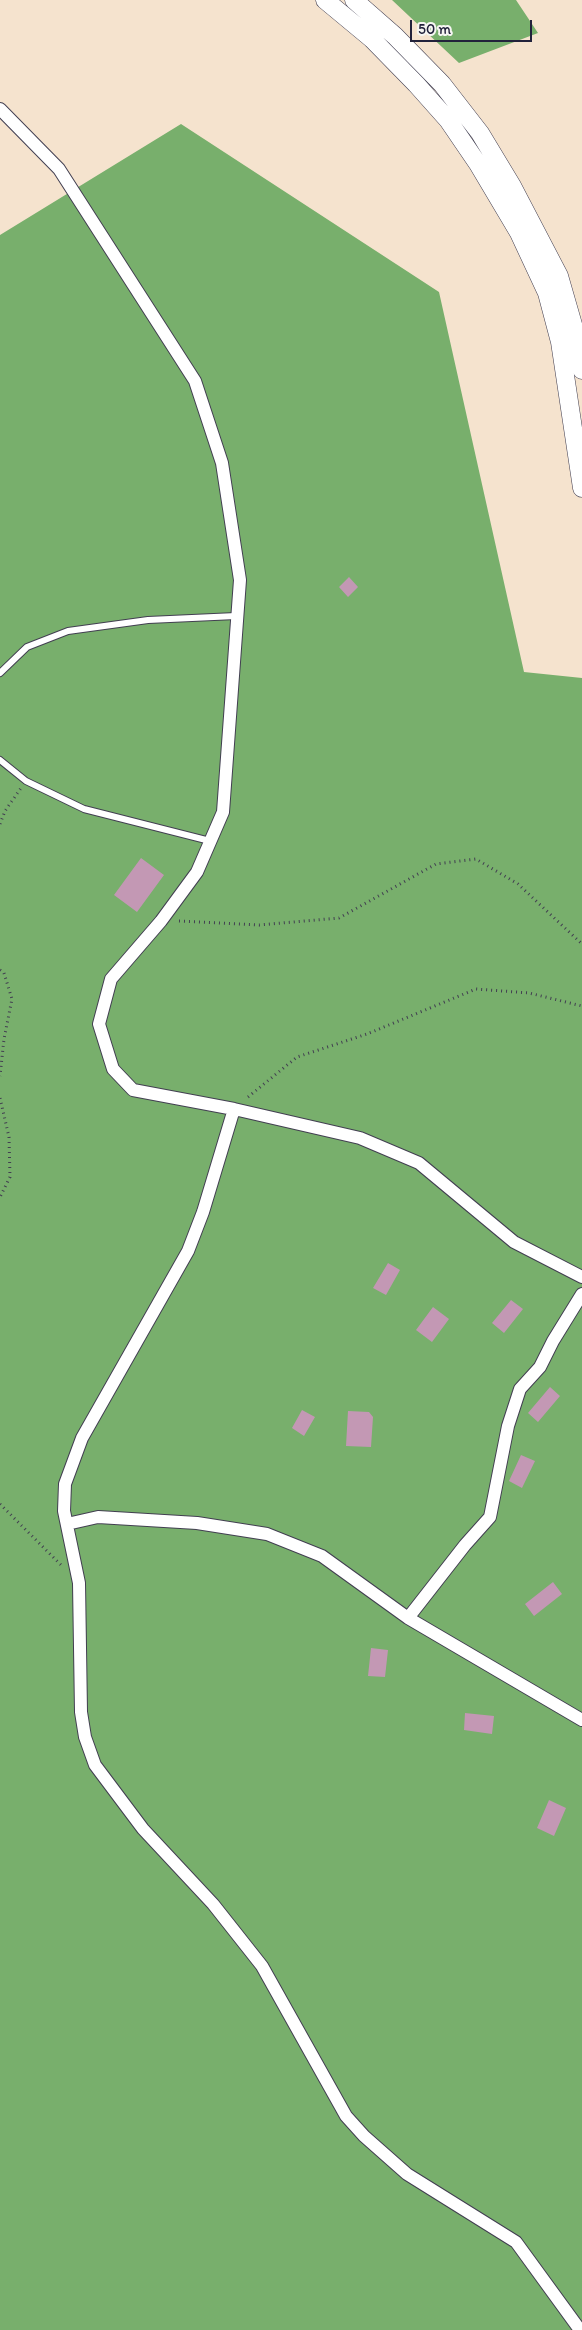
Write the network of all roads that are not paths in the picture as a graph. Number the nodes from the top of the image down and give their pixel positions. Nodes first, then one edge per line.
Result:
1 (325, 0) edge
2 (354, 0) edge
3 (0, 109) edge
4 (582, 370) edge
5 (582, 488) edge
6 (236, 616) junction
7 (0, 673) edge
8 (0, 760) edge
9 (210, 841) junction
10 (234, 1109) junction
11 (582, 1277) edge
12 (582, 1294) edge
13 (67, 1524) junction
14 (408, 1618) junction
15 (582, 1720) edge
16 (580, 2330) edge

1 - 5 main road
2 - 4 main road
3 - 6 street
6 - 7 lane
6 - 9 street
8 - 9 lane
9 - 10 street
10 - 11 street
10 - 13 street
12 - 14 street
13 - 14 street
13 - 16 street
14 - 15 street

